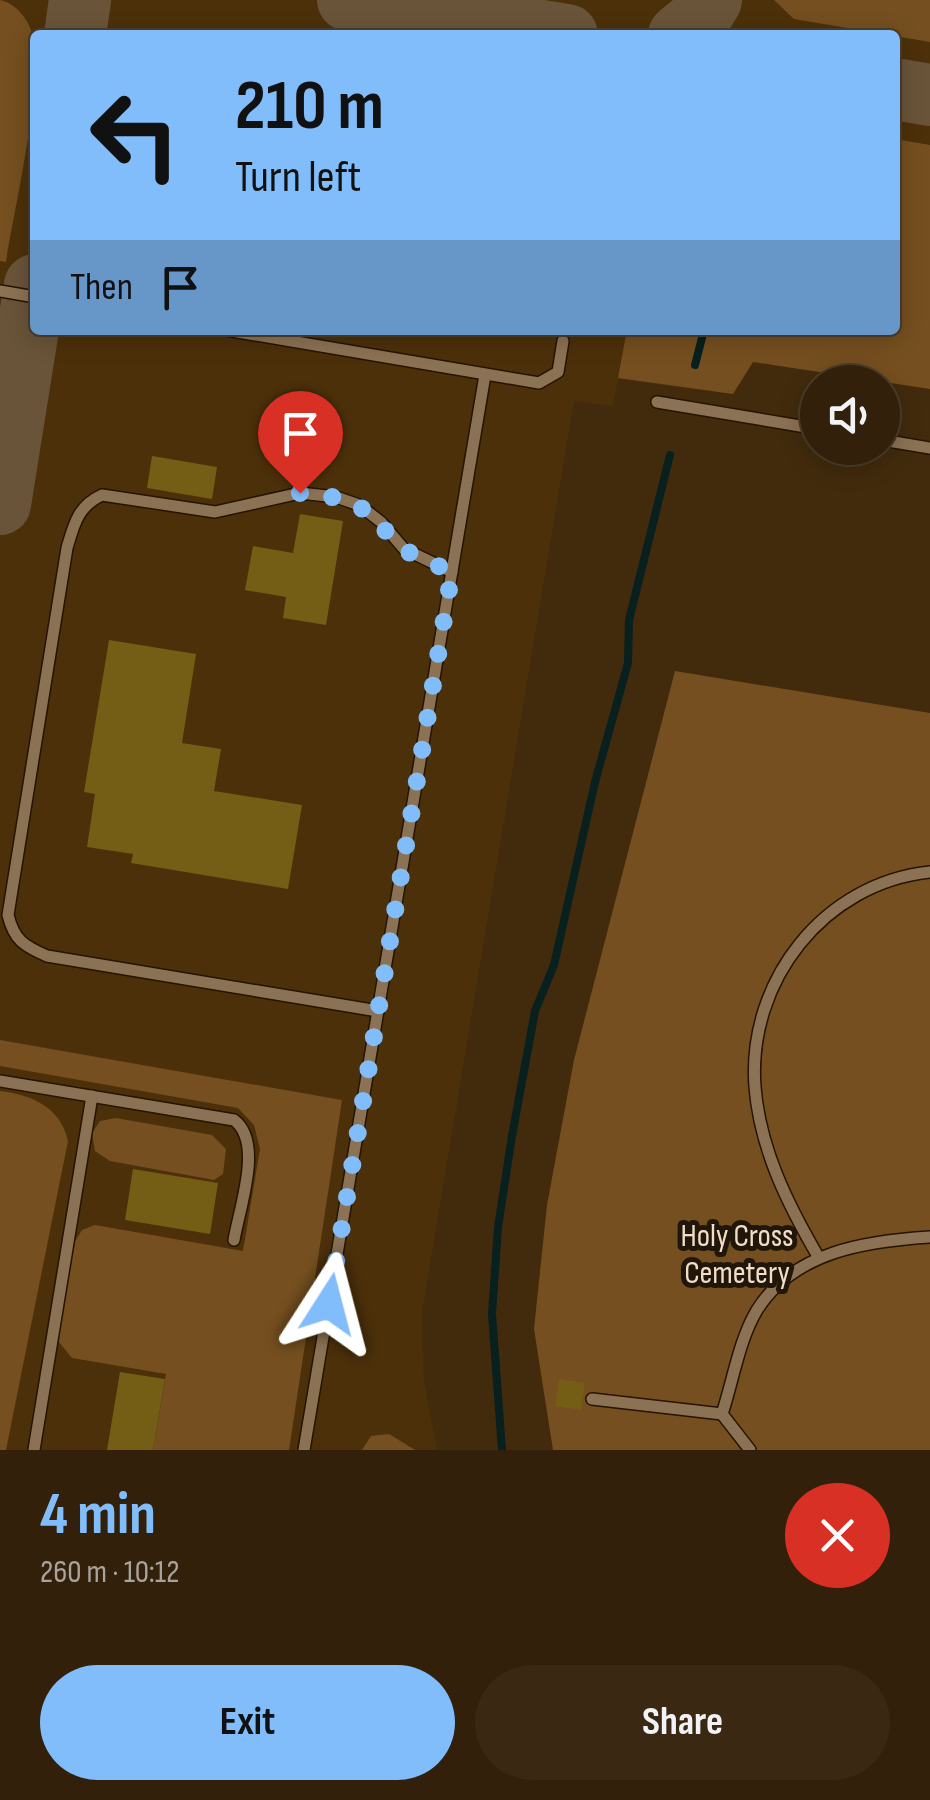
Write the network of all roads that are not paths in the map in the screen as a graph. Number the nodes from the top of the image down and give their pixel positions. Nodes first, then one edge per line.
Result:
1 (0, 291) edge
2 (30, 296) edge
3 (255, 335) edge
4 (563, 341) dead end
5 (485, 374) junction
6 (657, 402) dead end
7 (800, 426) edge
8 (900, 443) edge
9 (930, 448) edge
10 (452, 572) junction
11 (930, 872) edge
12 (378, 1011) junction
13 (0, 1082) edge
14 (92, 1096) junction
15 (930, 1237) edge
16 (234, 1240) dead end
17 (818, 1258) junction
18 (592, 1399) dead end
19 (722, 1414) junction
20 (34, 1450) edge
21 (304, 1450) edge
22 (750, 1450) edge

1 - 2 lane
3 - 5 lane
4 - 5 lane
5 - 10 lane
6 - 7 lane
8 - 9 lane
10 - 12 lane
10 - 12 lane
11 - 17 lane
12 - 21 lane
13 - 14 lane
14 - 16 lane
14 - 20 lane
15 - 17 lane
17 - 19 lane
18 - 19 lane
19 - 22 lane

